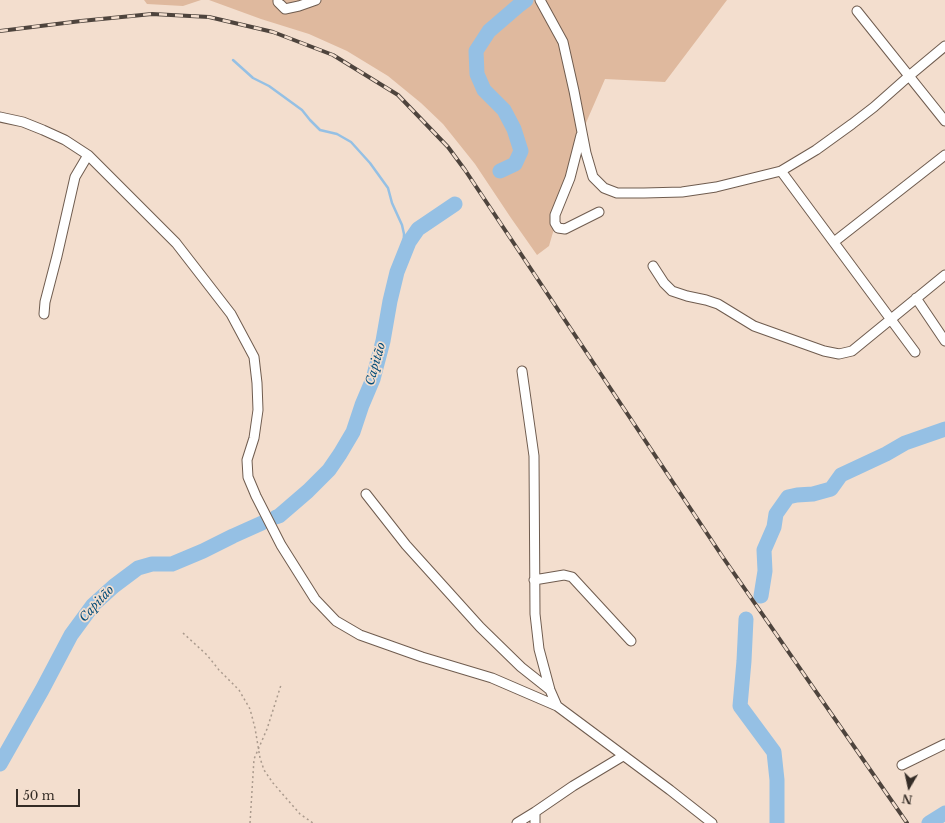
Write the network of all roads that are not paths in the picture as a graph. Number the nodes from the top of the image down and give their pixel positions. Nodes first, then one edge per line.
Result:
1 (278, 0) edge
2 (316, 0) edge
3 (540, 0) edge
4 (857, 11) dead end
5 (945, 46) edge
6 (909, 76) junction
7 (0, 117) edge
8 (945, 121) edge
9 (582, 132) junction
10 (88, 155) junction
11 (945, 155) edge
12 (781, 171) junction
13 (599, 212) dead end
14 (834, 242) junction
15 (653, 266) dead end
16 (945, 275) edge
17 (916, 298) junction
18 (44, 314) dead end
19 (890, 318) junction
20 (945, 341) edge
21 (915, 352) dead end
22 (522, 371) dead end
23 (366, 494) dead end
24 (534, 580) junction
25 (631, 641) dead end
26 (550, 690) junction
27 (557, 706) junction
28 (945, 744) edge
29 (623, 756) junction
30 (902, 765) dead end
31 (535, 812) junction
32 (517, 823) edge
33 (535, 823) edge
34 (712, 823) edge

1 - 2 street
3 - 9 street
4 - 6 street
5 - 6 street
6 - 8 street
6 - 12 street
7 - 10 street
9 - 12 street
9 - 13 street
10 - 18 street
10 - 27 street
11 - 14 street
12 - 14 street
14 - 19 street
15 - 19 street
16 - 17 street
17 - 19 street
17 - 20 street
19 - 21 street
22 - 24 street
23 - 26 street
24 - 25 street
24 - 26 street
26 - 27 street
27 - 29 street
28 - 30 street
29 - 31 street
29 - 34 street
31 - 32 street
31 - 33 street

